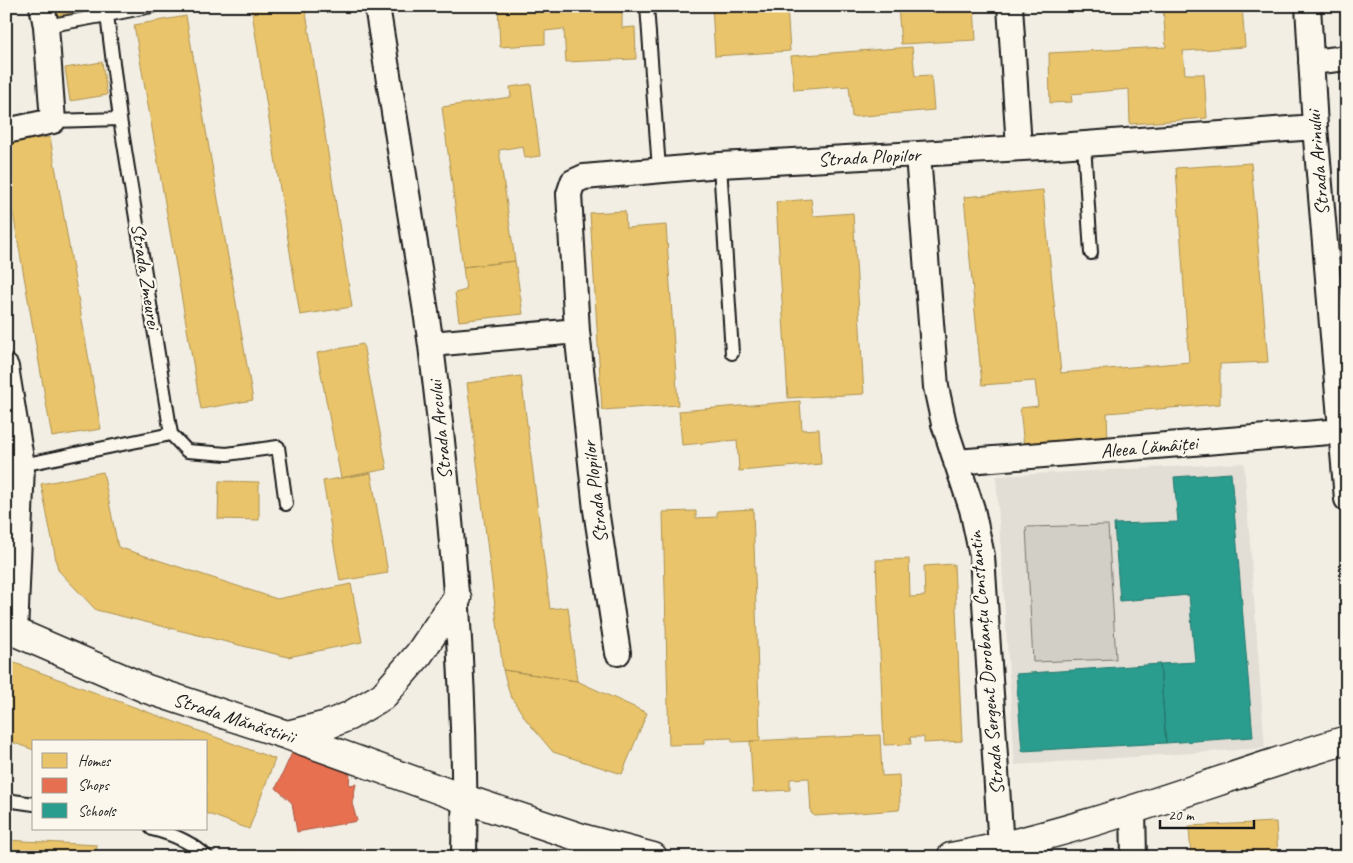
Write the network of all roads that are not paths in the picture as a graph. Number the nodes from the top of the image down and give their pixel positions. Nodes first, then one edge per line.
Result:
1 (152, 6) edge
2 (377, 6) edge
3 (647, 6) edge
4 (1010, 6) edge
5 (1308, 6) edge
6 (107, 15) junction
7 (44, 16) edge
8 (1347, 58) edge
9 (1311, 62) junction
10 (120, 118) junction
11 (53, 121) junction
12 (1315, 127) junction
13 (6, 131) edge
14 (1084, 144) junction
15 (1019, 148) junction
16 (918, 155) junction
17 (720, 165) junction
18 (659, 170) junction
19 (1091, 253) dead end
20 (577, 331) junction
21 (431, 344) junction
22 (732, 353) dead end
23 (6, 367) edge
24 (1342, 431) junction
25 (171, 434) junction
26 (956, 462) junction
27 (22, 464) junction
28 (1347, 499) edge
29 (286, 504) dead end
30 (457, 598) junction
31 (10, 631) edge
32 (618, 653) dead end
33 (287, 735) junction
34 (1347, 740) edge
35 (465, 799) junction
36 (6, 800) edge
37 (32, 804) edge
38 (1133, 810) junction
39 (156, 830) edge
40 (1001, 848) junction
41 (206, 857) edge
42 (464, 857) edge
43 (654, 857) edge
44 (951, 857) edge
45 (1134, 857) edge

1 - 6 lane
2 - 21 street, Strada Arcului
3 - 18 lane
4 - 15 street
5 - 9 street, Strada Arinului
6 - 7 lane
6 - 10 lane, Strada Zmeurei
7 - 11 street
8 - 9 street
9 - 12 street, Strada Arinului
10 - 11 lane
10 - 25 lane, Strada Zmeurei
11 - 13 street
12 - 14 street, Strada Plopilor
12 - 24 street, Strada Arinului
14 - 15 street, Strada Plopilor
14 - 19 lane
15 - 16 street, Strada Plopilor
16 - 17 street, Strada Plopilor
16 - 26 street, Strada Sergent Dorobanțu Constantin
17 - 18 street, Strada Plopilor
17 - 22 lane
18 - 20 street, Strada Plopilor
20 - 21 street
20 - 32 street, Strada Plopilor
21 - 30 street, Strada Arcului
23 - 27 street
24 - 26 street, Aleea Lămâiței
24 - 28 street, Strada Arinului
25 - 27 lane
25 - 29 lane
26 - 40 street, Strada Sergent Dorobanțu Constantin
27 - 31 street
30 - 33 street
30 - 35 street, Strada Arcului
31 - 33 street, Strada Mănăstirii
33 - 35 street, Strada Mănăstirii
34 - 38 street
35 - 42 street, Strada Arcului
35 - 43 street, Strada Mănăstirii
36 - 37 lane
38 - 40 street
38 - 45 street
39 - 41 lane
40 - 44 street

